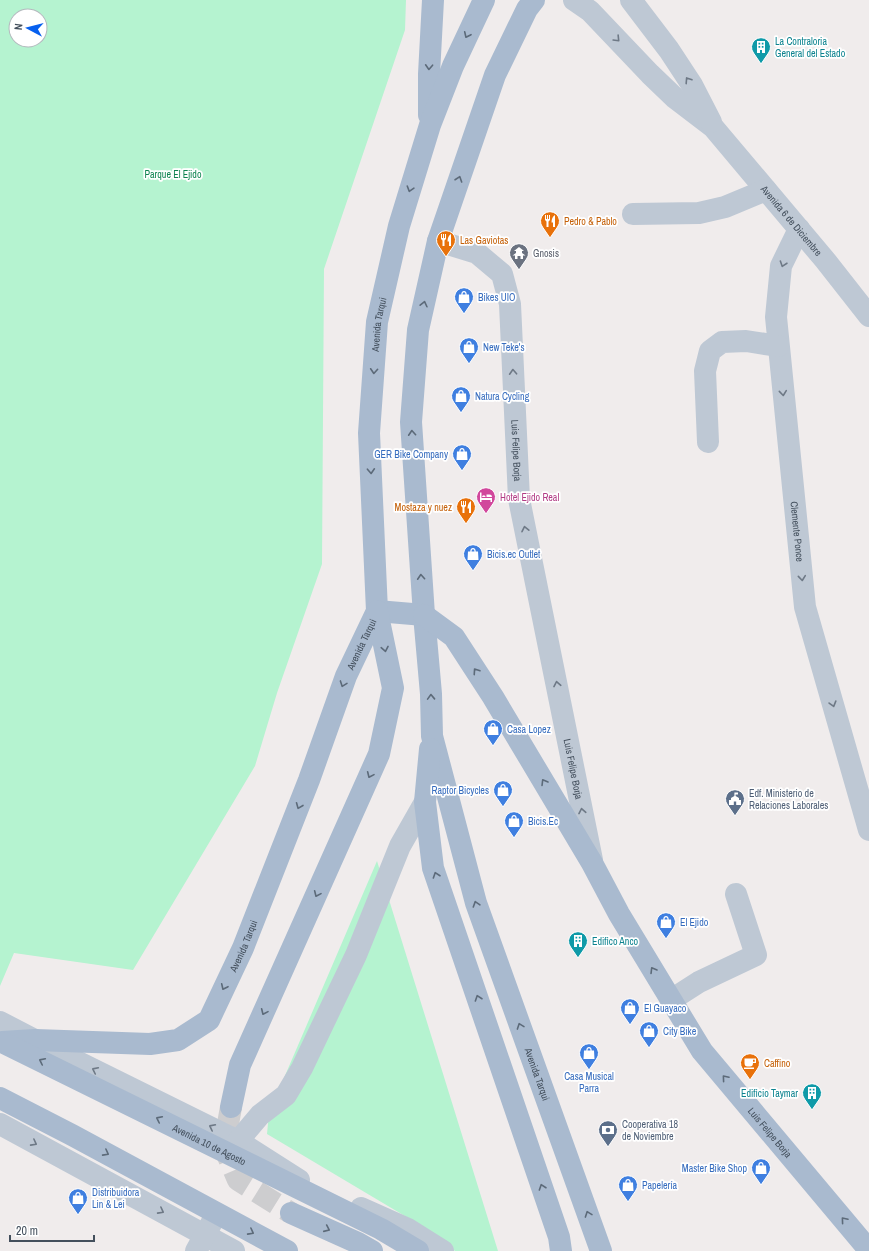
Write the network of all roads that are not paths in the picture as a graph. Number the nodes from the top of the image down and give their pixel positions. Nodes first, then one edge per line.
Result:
1 (433, 0) edge
2 (484, 0) edge
3 (534, 0) edge
4 (574, 0) edge
5 (631, 0) edge
6 (430, 125) junction
7 (713, 127) junction
8 (766, 190) junction
9 (633, 214) dead end
10 (799, 229) junction
11 (438, 241) junction
12 (869, 316) edge
13 (778, 346) junction
14 (708, 442) dead end
15 (377, 611) junction
16 (424, 616) junction
17 (432, 736) junction
18 (425, 802) junction
19 (869, 830) edge
20 (592, 863) junction
21 (736, 894) dead end
22 (672, 1000) junction
23 (1, 1035) edge
24 (35, 1040) junction
25 (0, 1098) edge
26 (231, 1107) tunnel mouth
27 (0, 1124) edge
28 (238, 1141) junction
29 (217, 1214) junction
30 (291, 1214) tunnel mouth
31 (200, 1243) edge
32 (869, 1250) edge
33 (234, 1251) edge
34 (287, 1251) edge
35 (372, 1251) edge
36 (418, 1251) edge
37 (443, 1251) edge
38 (561, 1251) edge
39 (601, 1251) edge

1 -> 6 main road
2 -> 6 main road, Avenida Tarqui
11 -> 3 main road, Avenida Tarqui
4 -> 7 street, Avenida 6 de Diciembre
7 -> 5 street, Avenida 6 de Diciembre
6 -> 15 main road, Avenida Tarqui
7 - 8 street, Avenida 6 de Diciembre
8 - 9 street
8 - 10 street, Avenida 6 de Diciembre
10 - 12 street, Avenida 6 de Diciembre
10 -> 13 street, Clemente Ponce
16 -> 11 main road, Avenida Tarqui
20 -> 11 street, Luis Felipe Borja
13 - 14 street
13 -> 19 street, Clemente Ponce
15 - 16 main road
15 -> 24 main road, Avenida Tarqui
15 -> 26 main road
17 -> 16 main road, Avenida Tarqui
20 -> 16 main road
17 - 18 main road
39 -> 17 main road, Avenida Tarqui
18 - 28 street
38 -> 18 main road
22 -> 20 main road, Luis Felipe Borja
21 - 22 street
32 -> 22 main road, Luis Felipe Borja
23 - 24 main road, Avenida Tarqui
36 -> 23 main road, Avenida 10 de Agosto
28 -> 24 street
25 -> 29 main road
27 -> 31 street
28 - 37 street
29 - 31 street
29 -> 34 main road
30 -> 35 main road
31 - 33 street

